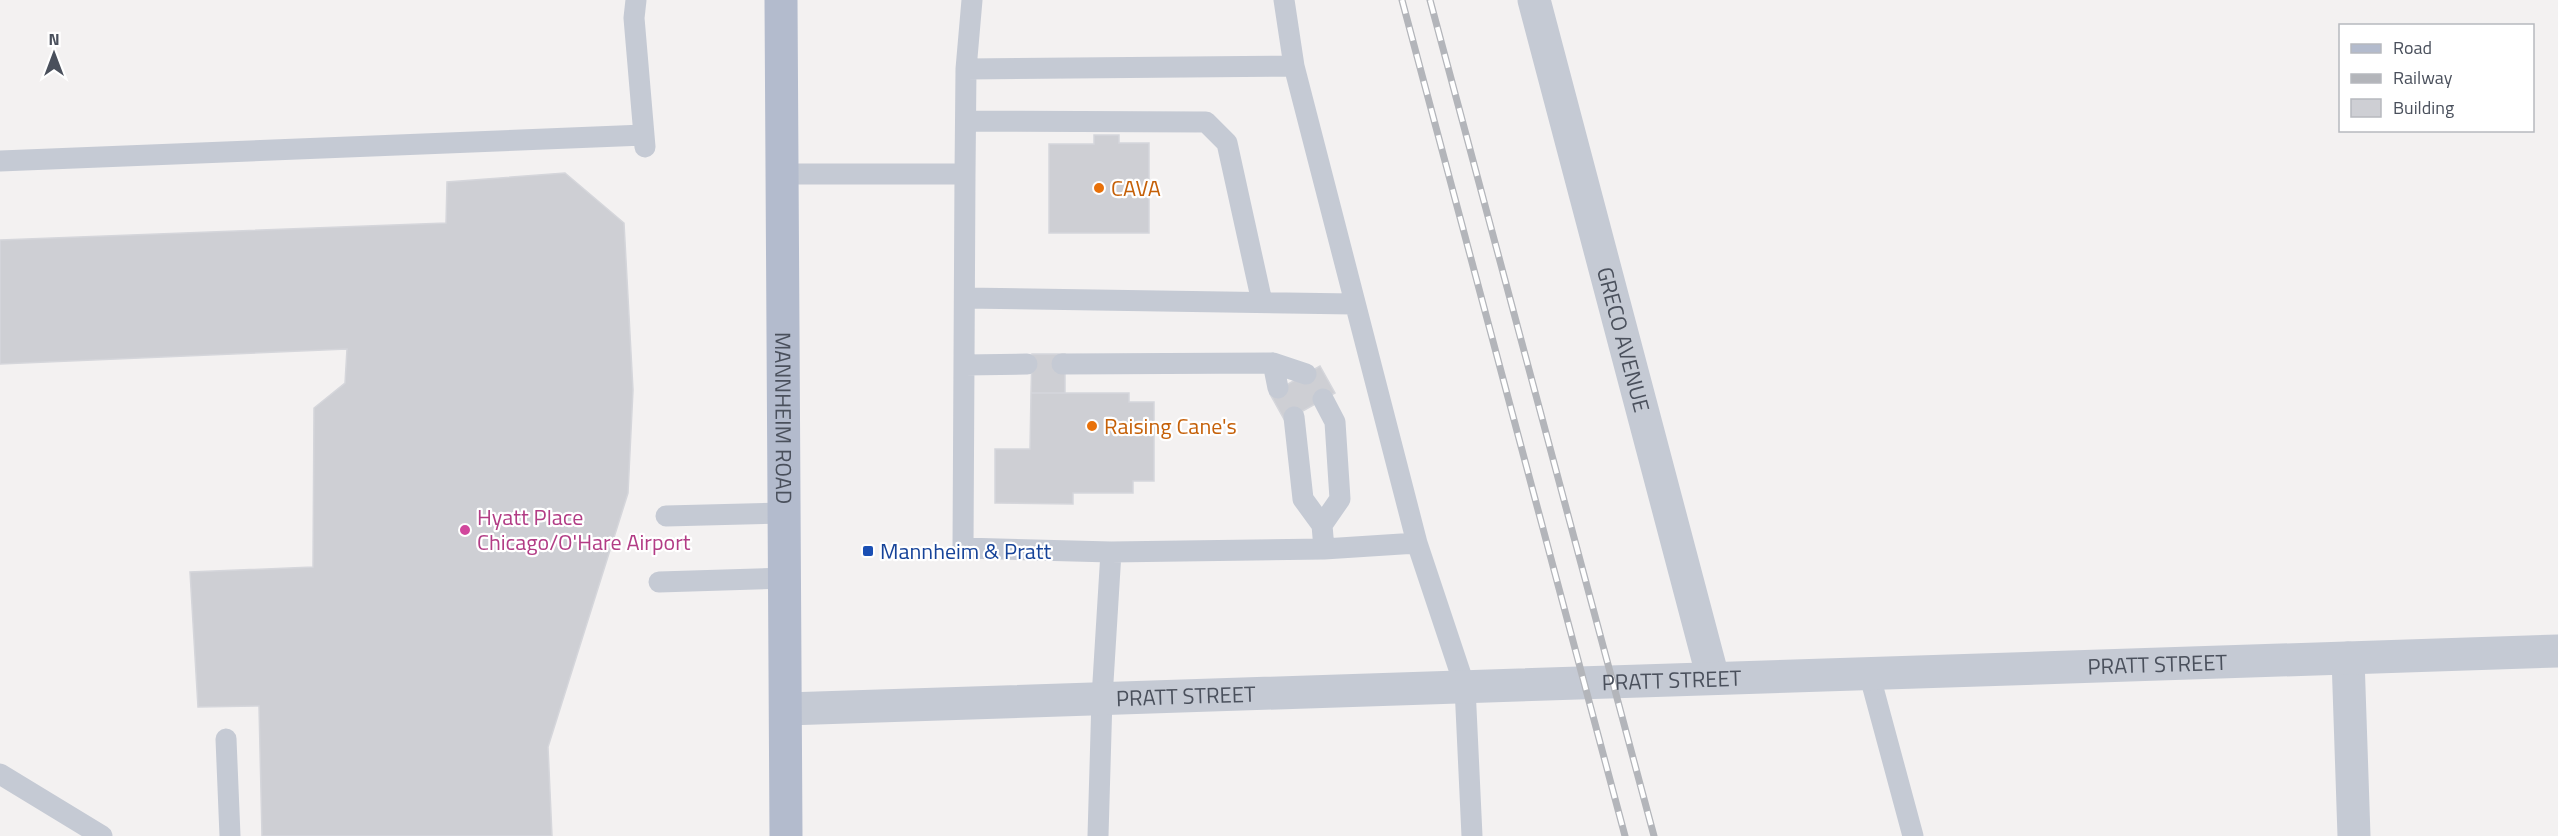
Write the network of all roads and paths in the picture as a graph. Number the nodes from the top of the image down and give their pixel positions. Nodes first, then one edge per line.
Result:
1 (636, 0) edge
2 (781, 0) edge
3 (972, 0) edge
4 (1284, 0) edge
5 (1534, 0) edge
6 (1293, 66) junction
7 (966, 69) junction
8 (966, 121) junction
9 (0, 161) edge
10 (782, 174) junction
11 (965, 174) junction
12 (965, 298) junction
13 (1262, 302) junction
14 (1353, 304) junction
15 (1273, 363) junction
16 (1027, 364) dead end
17 (1062, 364) dead end
18 (965, 365) junction
19 (1306, 374) dead end
20 (1278, 388) dead end
21 (1323, 399) dead end
22 (1293, 417) dead end
23 (785, 513) junction
24 (666, 516) dead end
25 (1322, 525) junction
26 (1417, 543) junction
27 (1324, 549) junction
28 (1111, 552) junction
29 (785, 578) junction
30 (659, 582) dead end
31 (2558, 651) edge
32 (2348, 658) junction
33 (1869, 673) junction
34 (1713, 678) junction
35 (1465, 687) junction
36 (1102, 698) junction
37 (786, 709) junction
38 (226, 739) dead end
39 (0, 774) edge
40 (102, 836) edge
41 (230, 836) edge
42 (786, 836) edge
43 (1098, 836) edge
44 (1472, 836) edge
45 (1913, 836) edge
46 (2354, 836) edge

1 - 9 lane
2 - 10 main road, MANNHEIM ROAD
3 - 7 lane
4 - 6 lane
5 - 34 street, GRECO AVENUE
6 - 7 lane
6 - 14 lane
7 - 8 lane
8 - 11 lane
8 - 13 lane
10 - 11 lane
10 - 23 main road, MANNHEIM ROAD
11 - 12 lane
12 - 13 lane
12 - 18 lane
13 - 14 lane
14 - 26 lane
15 - 17 lane
15 - 19 lane
15 - 20 lane
16 - 18 lane
18 - 28 lane
21 - 25 lane
22 - 25 lane
23 - 24 lane
23 - 29 main road, MANNHEIM ROAD
25 - 27 lane
26 - 27 lane
26 - 35 lane
27 - 28 lane
28 - 36 lane
29 - 30 lane
29 - 37 main road, MANNHEIM ROAD
31 - 32 street, PRATT STREET
32 - 33 street, PRATT STREET
32 - 46 street
33 - 34 street, PRATT STREET
33 - 45 lane
34 - 35 street, PRATT STREET
35 - 36 street, PRATT STREET
35 - 44 lane
36 - 37 street, PRATT STREET
36 - 43 lane
37 - 42 main road, MANNHEIM ROAD
38 - 41 lane
39 - 40 lane

